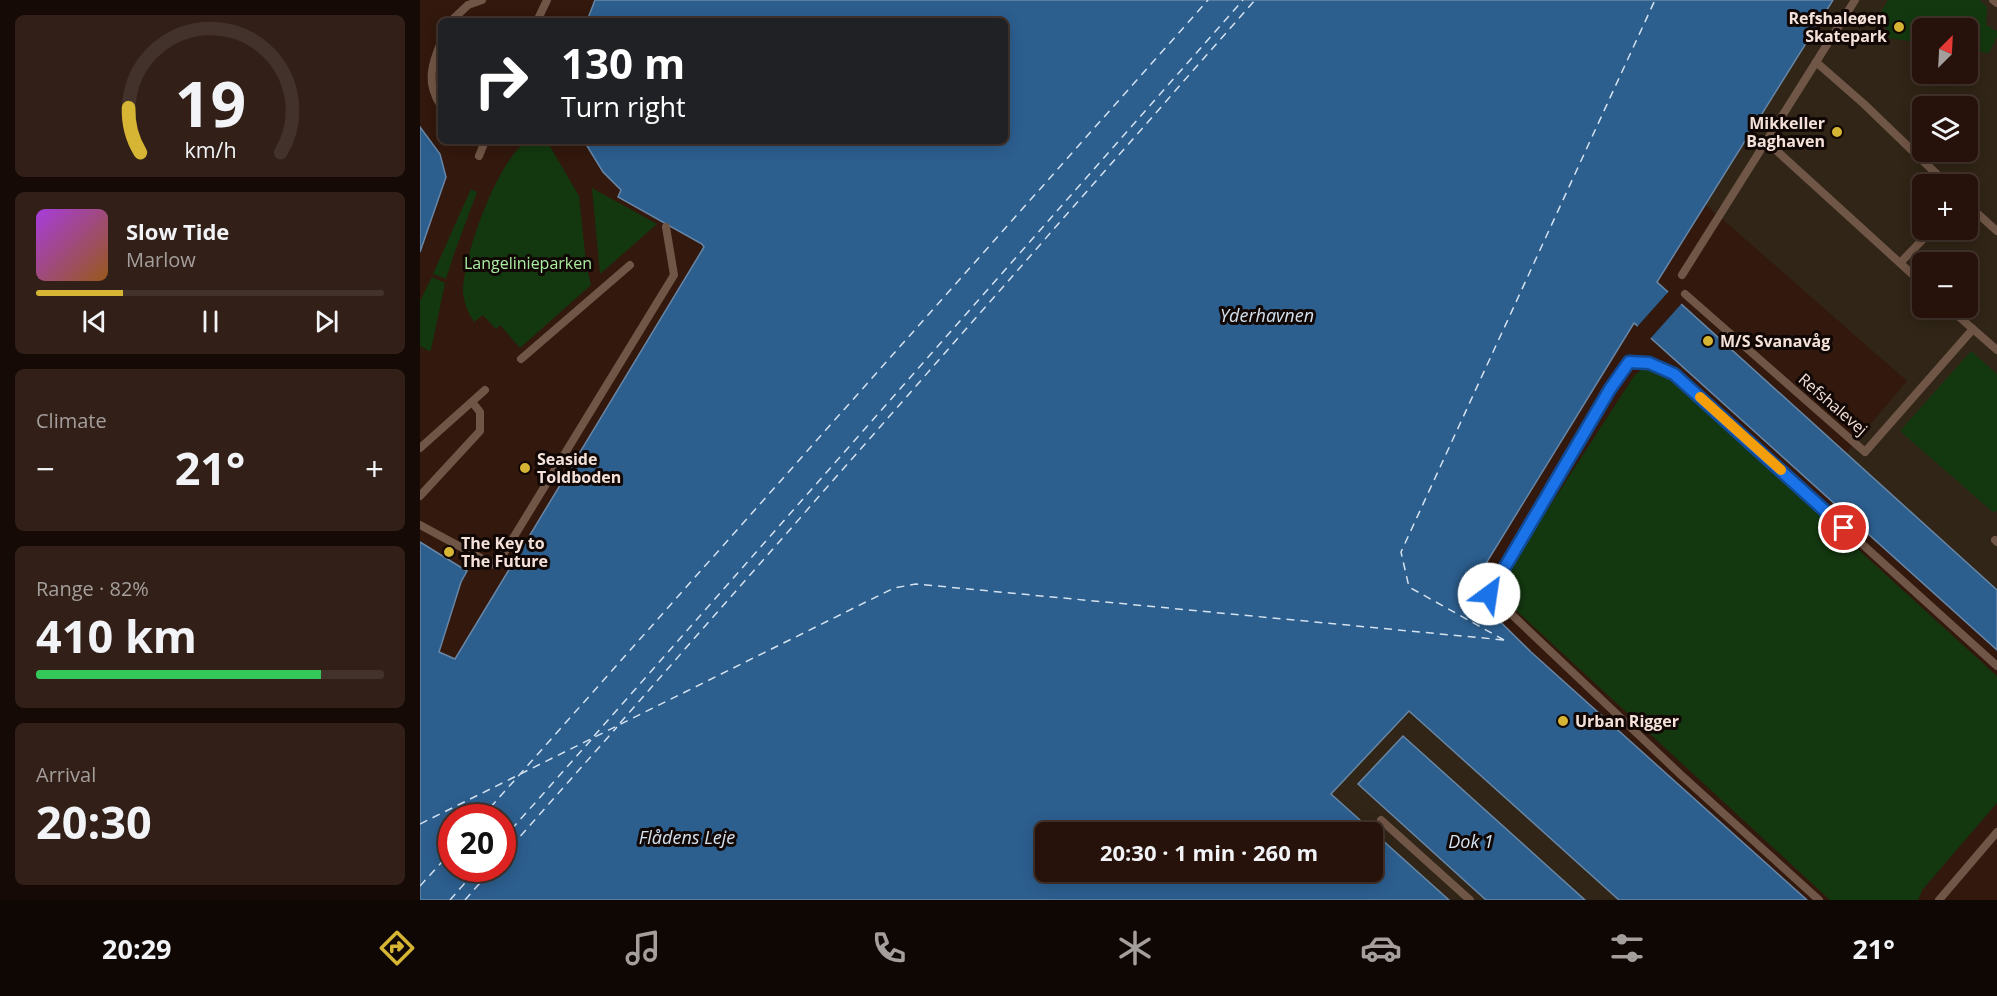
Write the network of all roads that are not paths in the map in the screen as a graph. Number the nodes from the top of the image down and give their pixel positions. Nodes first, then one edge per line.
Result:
1 (482, 0) edge
2 (1855, 0) edge
3 (1993, 0) edge
4 (545, 1) edge
5 (1997, 3) edge
6 (454, 18) edge
7 (538, 18) edge
8 (438, 49) edge
9 (1816, 62) junction
10 (438, 100) edge
11 (1767, 142) junction
12 (484, 144) edge
13 (479, 156) dead end
14 (1937, 174) edge
15 (1978, 214) edge
16 (666, 227) dead end
17 (1997, 231) edge
18 (1922, 240) edge
19 (1900, 263) junction
20 (630, 266) dead end
21 (1912, 274) edge
22 (1682, 275) dead end
23 (1685, 294) dead end
24 (1960, 318) edge
25 (1973, 329) junction
26 (1997, 350) edge
27 (521, 359) dead end
28 (486, 390) dead end
29 (472, 402) junction
30 (420, 448) edge
31 (420, 496) edge
32 (420, 525) edge
33 (1997, 666) edge
34 (1381, 819) dead end
35 (1997, 832) edge
36 (1470, 900) edge
37 (1819, 900) edge
38 (1940, 900) edge

1 - 6 lane
2 - 9 lane
3 - 5 lane
4 - 7 lane
8 - 10 lane
9 - 11 lane
9 - 14 lane
11 - 19 lane
11 - 22 lane
12 - 13 lane
15 - 17 lane
16 - 32 lane
18 - 19 lane
19 - 21 lane
20 - 27 lane
23 - 25 lane, Refshalevej
24 - 25 lane
25 - 26 lane
28 - 29 lane
29 - 30 lane
29 - 31 lane
33 - 37 lane
34 - 36 lane
35 - 38 lane

